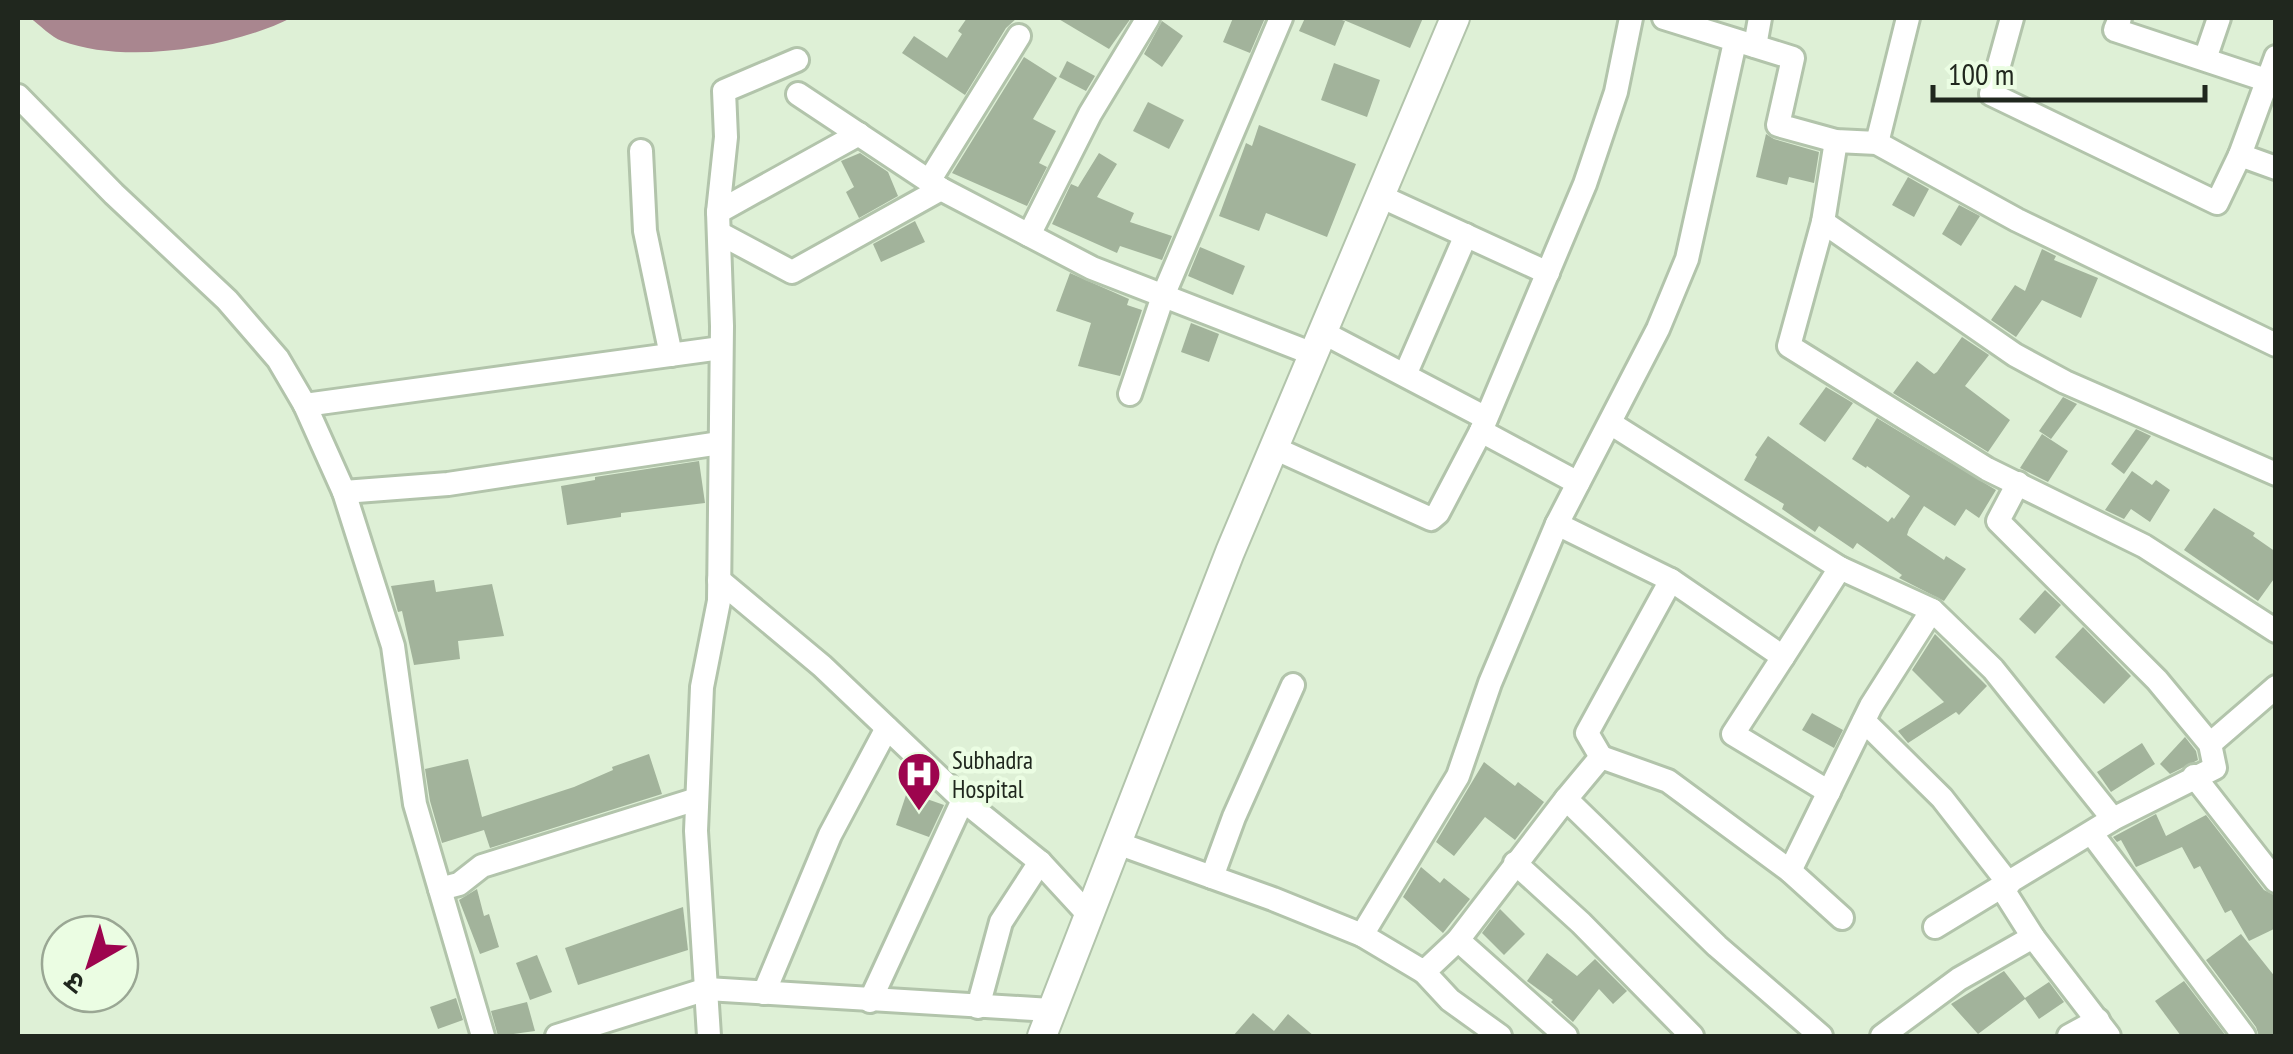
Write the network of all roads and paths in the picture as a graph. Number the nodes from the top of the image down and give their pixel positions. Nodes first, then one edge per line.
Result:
1 (1148, 18) edge
2 (1282, 18) edge
3 (1455, 18) edge
4 (1632, 18) edge
5 (1664, 18) edge
6 (1760, 18) edge
7 (1908, 18) edge
8 (2012, 18) edge
9 (2120, 18) edge
10 (2219, 18) edge
11 (1020, 36) dead end
12 (1745, 44) junction
13 (2276, 56) edge
14 (2204, 58) junction
15 (797, 60) dead end
16 (2266, 80) junction
17 (798, 94) dead end
18 (18, 96) edge
19 (859, 134) junction
20 (1836, 142) junction
21 (1877, 142) junction
22 (641, 152) dead end
23 (2240, 155) junction
24 (2276, 168) edge
25 (935, 185) junction
26 (1380, 196) junction
27 (719, 222) junction
28 (1823, 222) junction
29 (1030, 235) junction
30 (1466, 236) junction
31 (1548, 272) junction
32 (1163, 296) junction
33 (1318, 343) junction
34 (2276, 345) edge
35 (721, 348) junction
36 (671, 355) junction
37 (1405, 376) junction
38 (1130, 394) dead end
39 (305, 406) junction
40 (1610, 423) junction
41 (1484, 424) junction
42 (720, 442) junction
43 (1274, 448) junction
44 (2276, 474) edge
45 (1578, 483) junction
46 (2018, 483) junction
47 (344, 492) junction
48 (1557, 524) junction
49 (1840, 568) junction
50 (719, 580) junction
51 (1670, 580) junction
52 (1932, 610) junction
53 (2276, 631) edge
54 (1783, 657) junction
55 (1293, 685) dead end
56 (2276, 686) edge
57 (1864, 721) junction
58 (887, 728) junction
59 (2210, 744) junction
60 (1601, 756) junction
61 (2194, 776) junction
62 (1829, 792) junction
63 (697, 799) junction
64 (1566, 799) junction
65 (963, 800) junction
66 (2113, 818) junction
67 (2092, 834) junction
68 (1117, 844) junction
69 (1040, 862) junction
70 (1515, 863) junction
71 (1790, 871) junction
72 (1212, 877) junction
73 (2276, 881) edge
74 (2006, 886) junction
75 (440, 889) junction
76 (1088, 913) junction
77 (1842, 918) dead end
78 (1935, 927) dead end
79 (1362, 935) junction
80 (2033, 937) junction
81 (1458, 940) junction
82 (1424, 972) junction
83 (707, 989) junction
84 (764, 993) junction
85 (870, 1001) junction
86 (978, 1007) junction
87 (1047, 1024) edge
88 (2103, 1028) edge
89 (1817, 1035) edge
90 (482, 1036) edge
91 (557, 1036) edge
92 (708, 1036) edge
93 (1500, 1036) edge
94 (1566, 1036) edge
95 (1692, 1036) edge
96 (1882, 1036) edge
97 (2069, 1036) edge
98 (2244, 1036) edge

1 - 29 street
2 - 32 street
3 - 26 main road
4 - 31 street
5 - 12 street
6 - 12 street
7 - 21 street
8 - 23 street
9 - 14 street
10 - 14 street
11 - 25 street
12 - 20 street
12 - 40 street
13 - 16 street
14 - 16 street
15 - 27 street
16 - 23 street
17 - 19 street
18 - 39 street
19 - 25 street
19 - 27 street
20 - 21 street
20 - 28 street
21 - 34 street
22 - 36 street
23 - 24 street
25 - 27 street
25 - 29 street
26 - 30 street
26 - 33 main road
27 - 35 street
28 - 44 street
28 - 46 street
29 - 32 street
30 - 31 street
30 - 37 street
31 - 41 street
32 - 33 street
32 - 38 street
33 - 37 street
33 - 43 main road
35 - 36 street
35 - 42 street
36 - 39 street
37 - 41 street
39 - 47 street
40 - 45 street
40 - 49 street
41 - 43 street
41 - 45 street
42 - 47 street
42 - 50 street
43 - 68 main road
45 - 48 street
46 - 53 street
46 - 59 street
47 - 75 street
48 - 51 street
48 - 79 street
49 - 52 street
49 - 54 street
50 - 58 street
50 - 63 street
51 - 54 street
51 - 60 street
52 - 57 street
52 - 66 street
54 - 62 street
55 - 72 street
56 - 59 street
57 - 62 street
57 - 74 street
58 - 65 street
58 - 84 street
59 - 61 street
60 - 64 street
60 - 71 street
61 - 66 street
61 - 73 street
62 - 71 street
63 - 75 street
63 - 83 street
64 - 70 street
64 - 89 street
65 - 69 street
65 - 85 street
66 - 67 street
67 - 74 street
67 - 98 street
68 - 72 street
68 - 76 main road
69 - 76 street
69 - 86 street
70 - 81 street
70 - 95 street
71 - 77 street
72 - 79 street
74 - 78 street
74 - 80 street
75 - 90 street
76 - 87 main road
79 - 82 street
80 - 88 street
80 - 96 street
81 - 82 street
81 - 94 street
82 - 93 street
83 - 84 street
83 - 91 street
83 - 92 street
84 - 85 street
85 - 86 street
86 - 87 street
88 - 97 street

